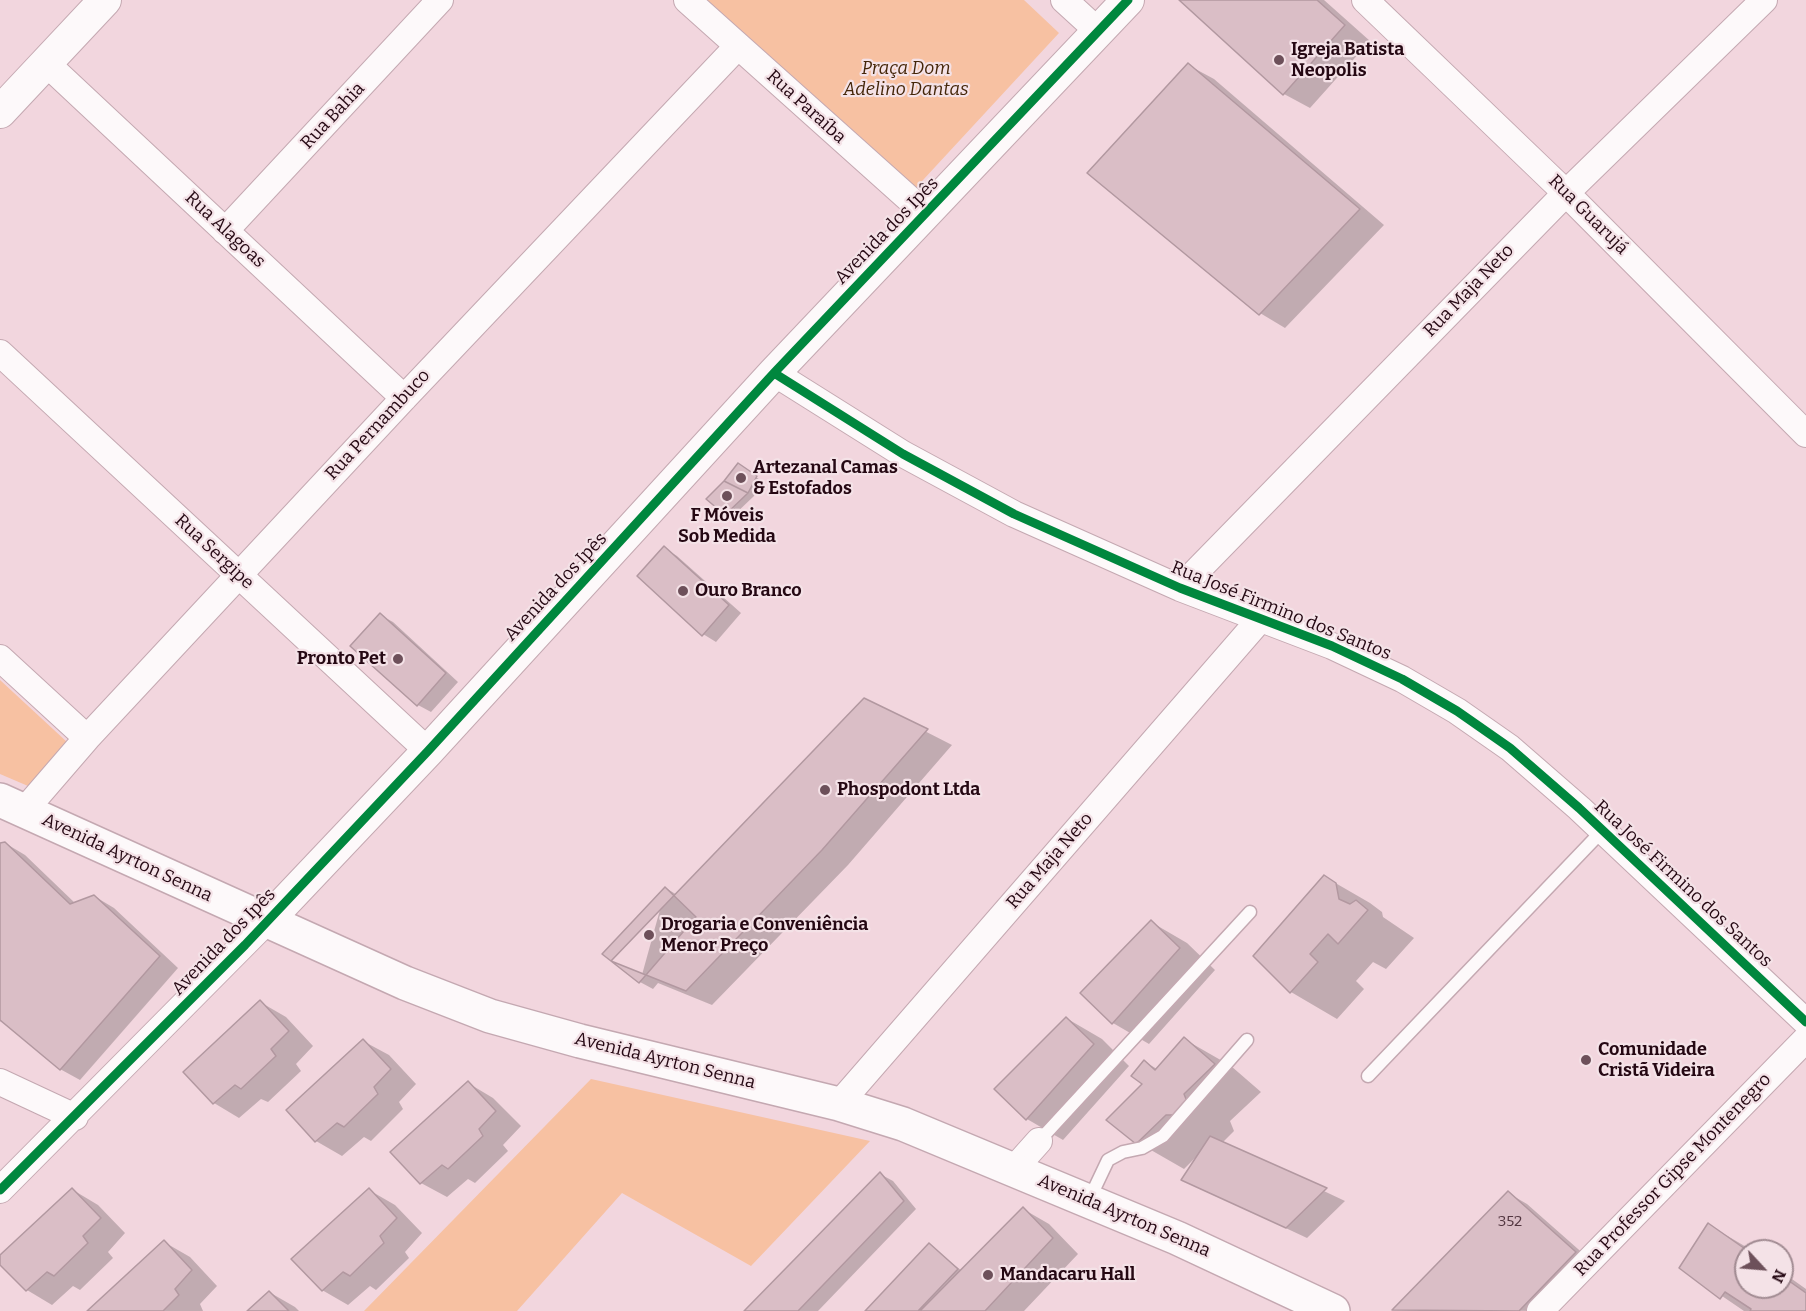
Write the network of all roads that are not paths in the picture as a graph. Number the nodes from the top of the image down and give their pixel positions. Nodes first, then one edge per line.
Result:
1 (105, 0) edge
2 (440, 0) edge
3 (687, 0) edge
4 (1064, 0) edge
5 (1128, 0) edge
6 (1365, 0) edge
7 (1764, 0) edge
8 (1099, 32) junction
9 (738, 46) junction
10 (46, 63) junction
11 (0, 112) edge
12 (1566, 193) junction
13 (926, 214) junction
14 (225, 231) junction
15 (0, 353) edge
16 (774, 374) junction
17 (404, 398) junction
18 (1806, 435) edge
19 (238, 575) junction
20 (1180, 588) junction
21 (1262, 617) junction
22 (0, 658) edge
23 (87, 738) junction
24 (428, 751) junction
25 (12, 806) edge
26 (1602, 831) junction
27 (1250, 912) dead end
28 (266, 922) junction
29 (1806, 1022) edge
30 (1806, 1039) edge
31 (1247, 1040) dead end
32 (1368, 1076) dead end
33 (0, 1082) edge
34 (839, 1104) junction
35 (75, 1117) junction
36 (1039, 1141) joint
37 (1014, 1169) junction
38 (0, 1190) edge
39 (1089, 1200) junction
40 (1333, 1311) edge
41 (1540, 1311) edge

1 - 10 street
2 - 14 street, Rua Bahia
3 - 9 street, Rua Paraíba
4 - 8 street
5 - 8 street, Avenida dos Ipês
6 - 12 street, Rua Guarujá
7 - 12 street, Rua Maja Neto
8 - 13 street, Avenida dos Ipês
9 - 13 street, Rua Paraíba
9 - 17 street, Rua Pernambuco
10 - 11 street
10 - 14 street, Rua Alagoas
12 - 18 street, Rua Guarujá
12 - 20 street, Rua Maja Neto
13 - 16 street, Avenida dos Ipês
14 - 17 street, Rua Alagoas
15 - 19 street, Rua Sergipe
16 - 20 street, Rua José Firmino dos Santos
16 - 24 street, Avenida dos Ipês
17 - 19 street, Rua Pernambuco
19 - 23 street, Rua Pernambuco
19 - 24 street, Rua Sergipe
20 - 21 street, Rua José Firmino dos Santos
21 - 26 street, Rua José Firmino dos Santos
21 - 34 street, Rua Maja Neto
22 - 23 street
23 - 25 street, Rua Pernambuco
24 - 28 street, Avenida dos Ipês
25 - 28 main road, Avenida Ayrton Senna
26 - 29 street, Rua José Firmino dos Santos
26 - 32 lane
27 - 36 lane
28 - 34 main road, Avenida Ayrton Senna
28 - 35 street, Avenida dos Ipês
30 - 41 street, Rua Professor Gipse Montenegro
31 - 39 lane
33 - 35 street
34 - 37 main road, Avenida Ayrton Senna
35 - 38 street, Avenida dos Ipês
36 - 37 street
37 - 39 main road, Avenida Ayrton Senna
39 - 40 main road, Avenida Ayrton Senna

